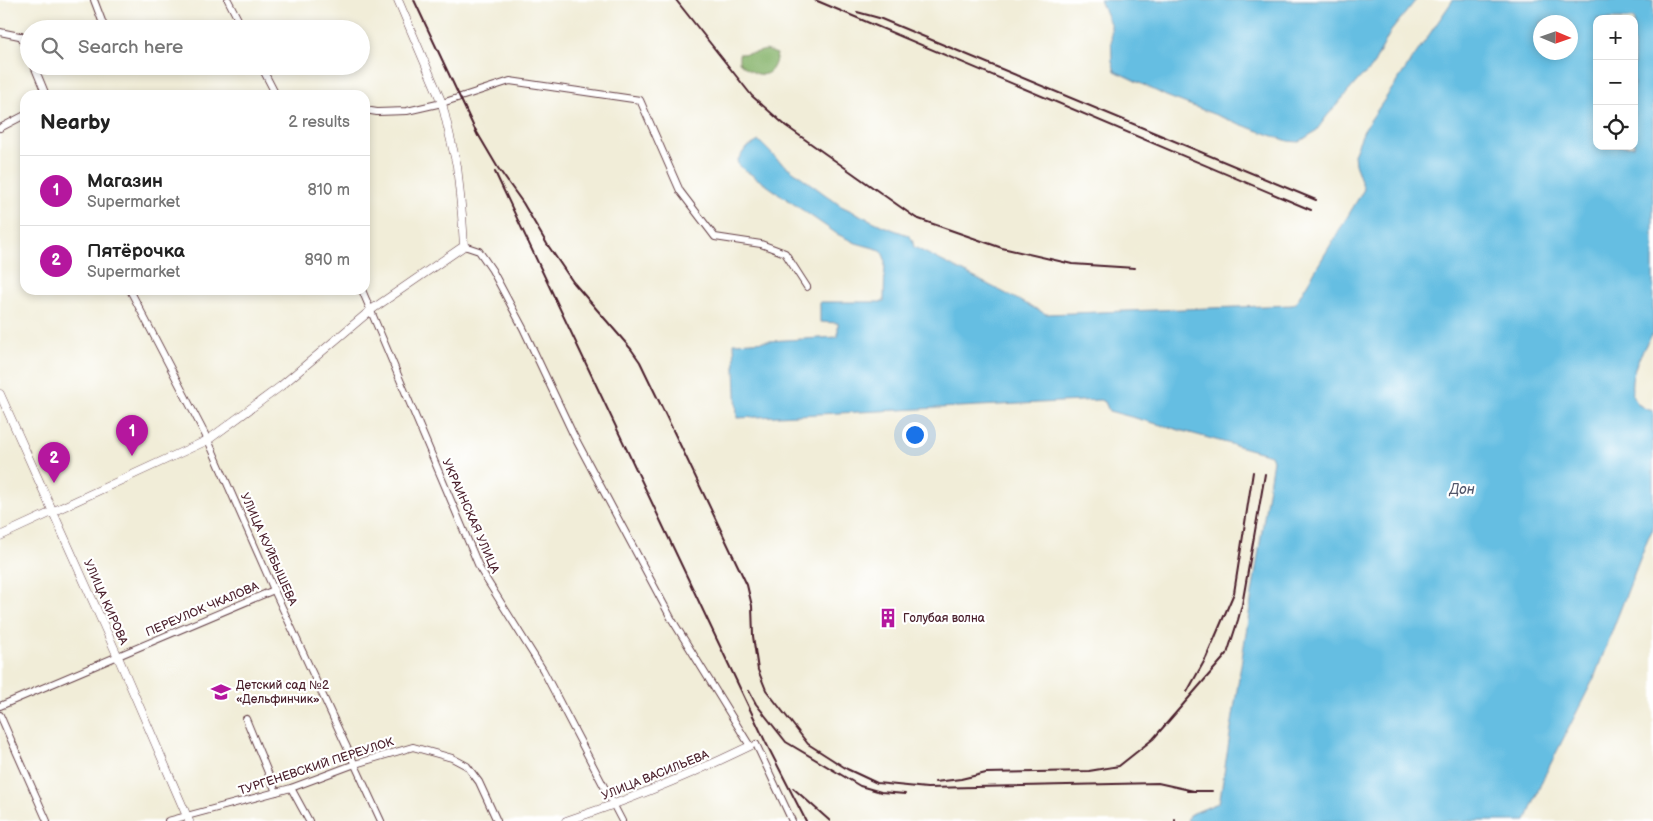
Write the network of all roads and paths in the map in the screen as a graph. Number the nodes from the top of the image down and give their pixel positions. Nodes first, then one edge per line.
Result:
1 (94, 0) edge
2 (228, 0) edge
3 (398, 0) edge
4 (102, 20) edge
5 (238, 20) edge
6 (0, 32) edge
7 (20, 36) edge
8 (38, 75) edge
9 (266, 75) edge
10 (44, 90) edge
11 (273, 90) edge
12 (442, 103) junction
13 (370, 111) edge
14 (20, 118) edge
15 (0, 128) edge
16 (464, 246) junction
17 (807, 287) dead end
18 (133, 295) edge
19 (364, 295) edge
20 (370, 310) junction
21 (0, 394) edge
22 (208, 440) junction
23 (53, 511) junction
24 (0, 536) edge
25 (274, 590) junction
26 (118, 657) junction
27 (0, 706) edge
28 (0, 715) edge
29 (246, 719) dead end
30 (753, 745) junction
31 (355, 764) junction
32 (291, 788) junction
33 (276, 792) junction
34 (613, 806) junction
35 (188, 818) edge
36 (47, 821) edge
37 (168, 821) edge
38 (309, 821) edge
39 (381, 821) edge
40 (498, 821) edge
41 (566, 821) edge
42 (622, 821) edge
43 (792, 821) edge

1 - 4 street
2 - 5 street
3 - 12 street
6 - 7 street
8 - 10 street
9 - 11 street
12 - 13 street
12 - 16 street
12 - 17 street
14 - 15 street
16 - 20 street
16 - 30 street
18 - 22 street, УЛИЦА КУЙБЫШЕВА
19 - 20 street, УКРАИНСКАЯ УЛИЦА
20 - 22 street
20 - 34 street, УКРАИНСКАЯ УЛИЦА
21 - 23 street, УЛИЦА КИРОВА
22 - 23 street
22 - 25 street, УЛИЦА КУЙБЫШЕВА
23 - 24 street
23 - 26 street, УЛИЦА КИРОВА
25 - 26 street, ПЕРЕУЛОК ЧКАЛОВА
25 - 31 street, УЛИЦА КУЙБЫШЕВА
26 - 27 street, ПЕРЕУЛОК ЧКАЛОВА
26 - 35 street, УЛИЦА КИРОВА
28 - 36 street
29 - 33 street
30 - 34 street, УЛИЦА ВАСИЛЬЕВА
30 - 43 street
31 - 32 street, ТУРГЕНЕВСКИЙ ПЕРЕУЛОК
31 - 39 street, УЛИЦА КУЙБЫШЕВА
31 - 40 street, ТУРГЕНЕВСКИЙ ПЕРЕУЛОК
32 - 33 street, ТУРГЕНЕВСКИЙ ПЕРЕУЛОК
32 - 38 street
33 - 35 street, ТУРГЕНЕВСКИЙ ПЕРЕУЛОК
34 - 41 street, УЛИЦА ВАСИЛЬЕВА
34 - 42 street, УКРАИНСКАЯ УЛИЦА
35 - 37 street, ТУРГЕНЕВСКИЙ ПЕРЕУЛОК

